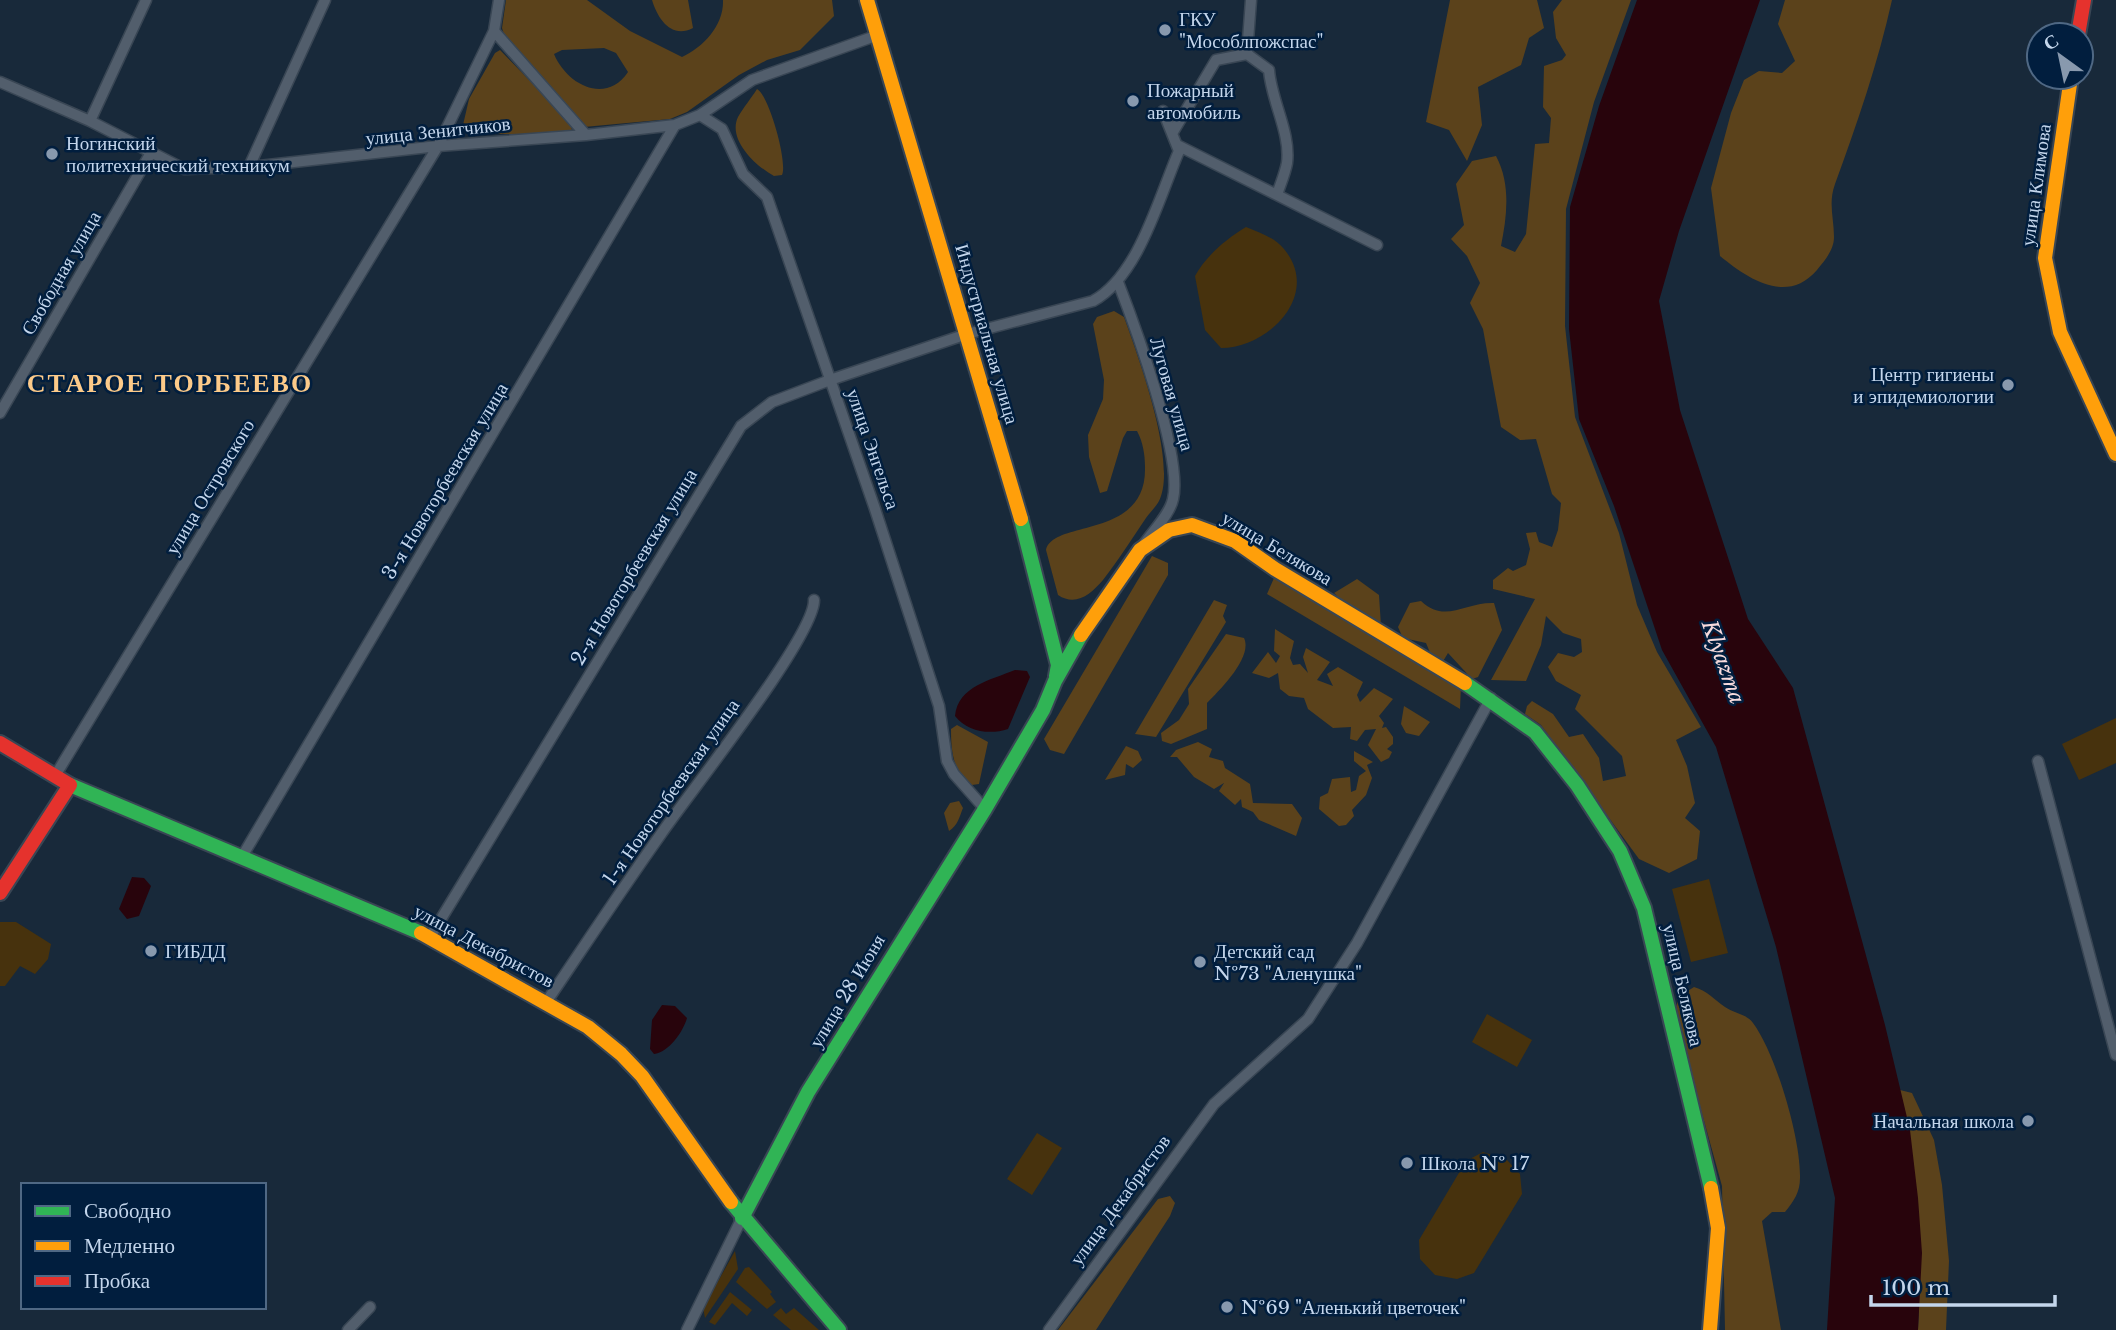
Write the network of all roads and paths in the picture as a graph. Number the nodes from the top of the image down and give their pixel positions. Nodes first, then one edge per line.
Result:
1 (146, 0) edge
2 (325, 0) edge
3 (499, 0) edge
4 (867, 0) edge
5 (1251, 0) edge
6 (2084, 0) edge
7 (2080, 21) edge
8 (494, 31) junction
9 (878, 35) junction
10 (1247, 54) junction
11 (0, 82) edge
12 (2069, 91) edge
13 (1163, 111) dead end
14 (700, 115) junction
15 (90, 121) junction
16 (676, 125) junction
17 (1173, 132) junction
18 (586, 135) junction
19 (438, 145) junction
20 (1177, 145) junction
21 (152, 151) junction
22 (249, 167) junction
23 (1277, 195) junction
24 (1377, 246) dead end
25 (1118, 282) junction
26 (967, 334) junction
27 (830, 380) junction
28 (0, 413) edge
29 (2116, 454) edge
30 (1140, 550) junction
31 (814, 600) dead end
32 (1055, 681) junction
33 (1491, 698) junction
34 (0, 743) edge
35 (2038, 761) dead end
36 (55, 776) junction
37 (70, 785) junction
38 (985, 809) junction
39 (243, 855) junction
40 (0, 894) edge
41 (430, 937) junction
42 (547, 1001) junction
43 (2115, 1050) edge
44 (742, 1218) junction
45 (370, 1307) dead end
46 (348, 1330) edge
47 (687, 1330) edge
48 (839, 1330) edge
49 (1049, 1330) edge
50 (1710, 1330) edge

1 - 15 street
2 - 22 street
3 - 8 street, улица Островского
4 - 9 main road, Индустриальная улица
5 - 10 street
6 - 7 main road
8 - 18 street
8 - 19 street, улица Островского
9 - 14 street, улица Зенитчиков
9 - 26 main road, Индустриальная улица
10 - 17 street
10 - 23 street
11 - 15 street, улица Зенитчиков
12 - 29 main road, улица Климова
13 - 17 street
14 - 16 street, улица Зенитчиков
14 - 27 street, улица Энгельса
15 - 21 street, улица Зенитчиков
16 - 18 street, улица Зенитчиков
16 - 39 street, 3-я Новоторбеевская улица
17 - 20 street
18 - 19 street, улица Зенитчиков
19 - 22 street, улица Зенитчиков
19 - 36 street, улица Островского
20 - 23 street
20 - 25 street
21 - 22 street, улица Зенитчиков
21 - 28 street, Свободная улица
23 - 24 street
25 - 26 street
25 - 30 street, Луговая улица
26 - 27 street, 2-я Новоторбеевская улица
26 - 32 main road, Индустриальная улица
27 - 38 street, улица Энгельса
27 - 41 street, 2-я Новоторбеевская улица
30 - 32 main road, улица Белякова
30 - 33 main road, улица Белякова
31 - 42 street, 1-я Новоторбеевская улица
32 - 38 main road, улица 28 Июня
33 - 49 street, улица Декабристов
33 - 50 main road, улица Белякова
34 - 36 main road, улица Декабристов
35 - 43 street
36 - 37 main road, улица Декабристов
37 - 39 main road, улица Декабристов
37 - 40 main road
38 - 44 main road, улица 28 Июня
39 - 41 main road, улица Декабристов
41 - 42 main road, улица Декабристов
42 - 44 main road, улица Декабристов
44 - 47 street, улица 28 Июня
44 - 48 main road, улица Декабристов
45 - 46 street

